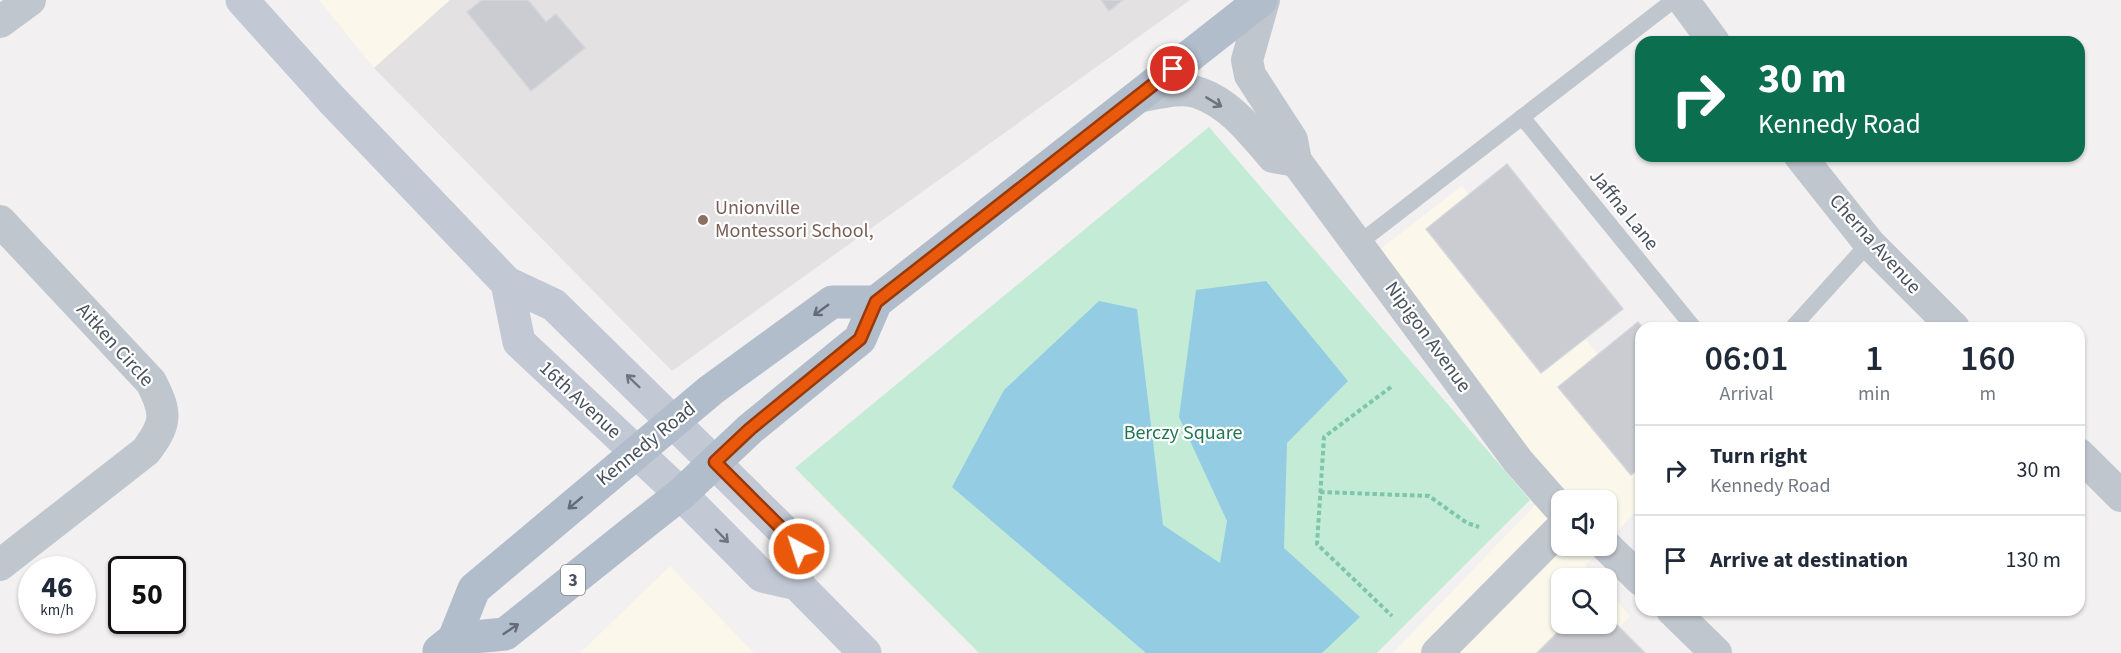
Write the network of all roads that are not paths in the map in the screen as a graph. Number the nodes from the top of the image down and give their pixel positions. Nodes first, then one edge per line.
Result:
1 (30, 0) edge
2 (242, 0) edge
3 (1263, 0) edge
4 (1674, 0) edge
5 (1683, 0) edge
6 (0, 22) edge
7 (1710, 36) edge
8 (1138, 97) junction
9 (1522, 117) junction
10 (1296, 161) junction
11 (1805, 162) edge
12 (0, 221) edge
13 (1359, 243) junction
14 (1869, 243) junction
15 (507, 283) junction
16 (876, 302) junction
17 (1689, 322) edge
18 (1797, 322) edge
19 (1948, 322) edge
20 (674, 422) junction
21 (635, 451) junction
22 (2085, 460) edge
23 (715, 462) junction
24 (681, 494) junction
25 (2121, 496) edge
26 (1551, 498) edge
27 (1551, 538) edge
28 (1616, 556) edge
29 (0, 565) edge
30 (1635, 574) edge
31 (797, 584) junction
32 (1678, 616) edge
33 (446, 646) edge
34 (865, 653) edge
35 (1437, 653) edge
36 (1716, 653) edge

1 - 6 street
2 - 15 main road
3 - 8 main road, Kennedy Road / 3
3 - 10 street, Nipigon Avenue
4 - 9 lane
5 - 7 street
8 -> 10 street
8 - 16 main road, Kennedy Road / 3
9 - 13 lane
9 - 17 lane, Jaffna Lane
10 - 13 street, Nipigon Avenue
11 - 14 street, Cherna Avenue
12 - 29 street, Aitken Circle
13 - 26 street, Nipigon Avenue
14 - 18 lane
14 - 19 street, Cherna Avenue
20 -> 15 main road
15 - 21 main road, 16th Avenue
16 -> 20 main road, Kennedy Road / 3
16 - 23 main road, Kennedy Road / 3
20 - 21 main road, Kennedy Road / 3
20 - 23 main road
21 - 24 main road, 16th Avenue
21 -> 33 main road, Kennedy Road / 3
22 - 25 street
23 - 24 main road, Kennedy Road / 3
23 - 31 main road
24 -> 31 main road, 16th Avenue
33 -> 24 main road, Kennedy Road / 3
27 - 35 street
28 - 30 street
31 - 34 main road
32 - 36 street

